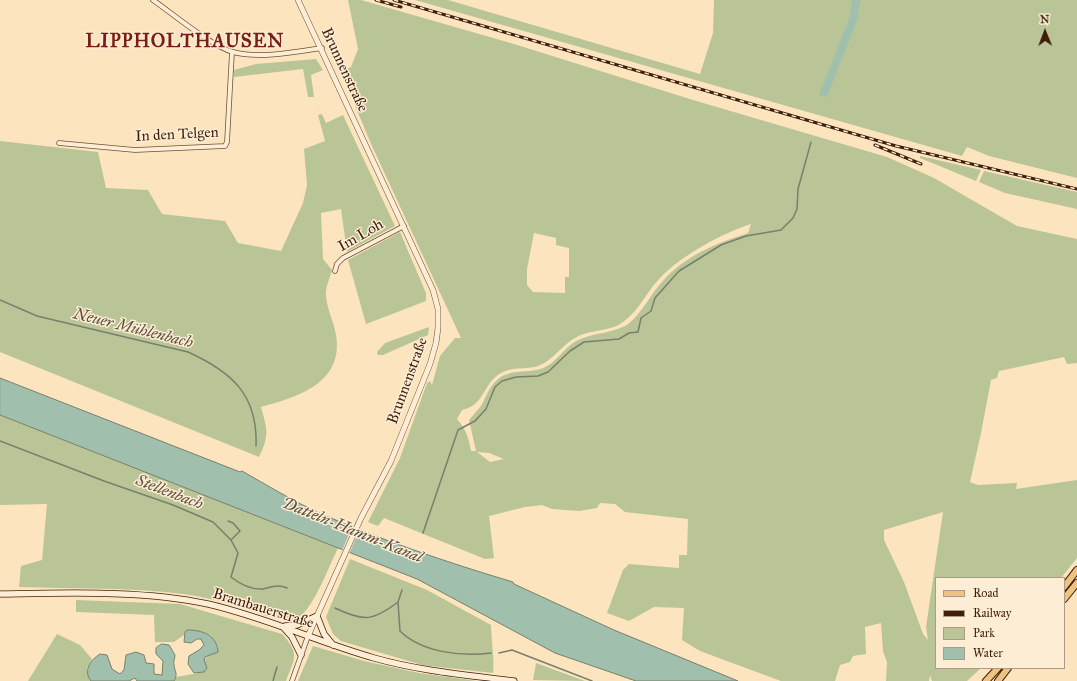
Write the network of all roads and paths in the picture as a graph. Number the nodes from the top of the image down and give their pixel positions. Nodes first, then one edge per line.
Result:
1 (153, 0) edge
2 (298, 0) edge
3 (322, 48) junction
4 (232, 52) junction
5 (60, 143) dead end
6 (404, 226) junction
7 (335, 271) dead end
8 (1076, 573) edge
9 (1077, 583) edge
10 (1065, 586) edge
11 (0, 594) edge
12 (1065, 598) edge
13 (317, 616) junction
14 (282, 627) junction
15 (308, 636) junction
16 (333, 645) junction
17 (301, 655) junction
18 (997, 669) edge
19 (1007, 669) edge
20 (292, 681) edge
21 (514, 681) edge
22 (986, 681) edge
23 (998, 681) edge

1 - 4 street
2 - 3 street, Brunnenstraße
3 - 4 street
3 - 6 street, Brunnenstraße
4 - 5 street, In den Telgen
6 - 7 street, Im Loh
6 - 13 street, Brunnenstraße
8 - 10 main road
9 - 12 main road
11 - 14 main road, Brambauerstraße
13 - 14 main road
13 - 15 street, Brunnenstraße
13 - 16 main road
14 - 15 main road, Brambauerstraße
14 - 17 main road
15 - 16 main road, Brambauerstraße
15 - 17 street
16 - 21 main road, Brambauerstraße
17 - 20 street
18 - 22 main road
19 - 23 main road

